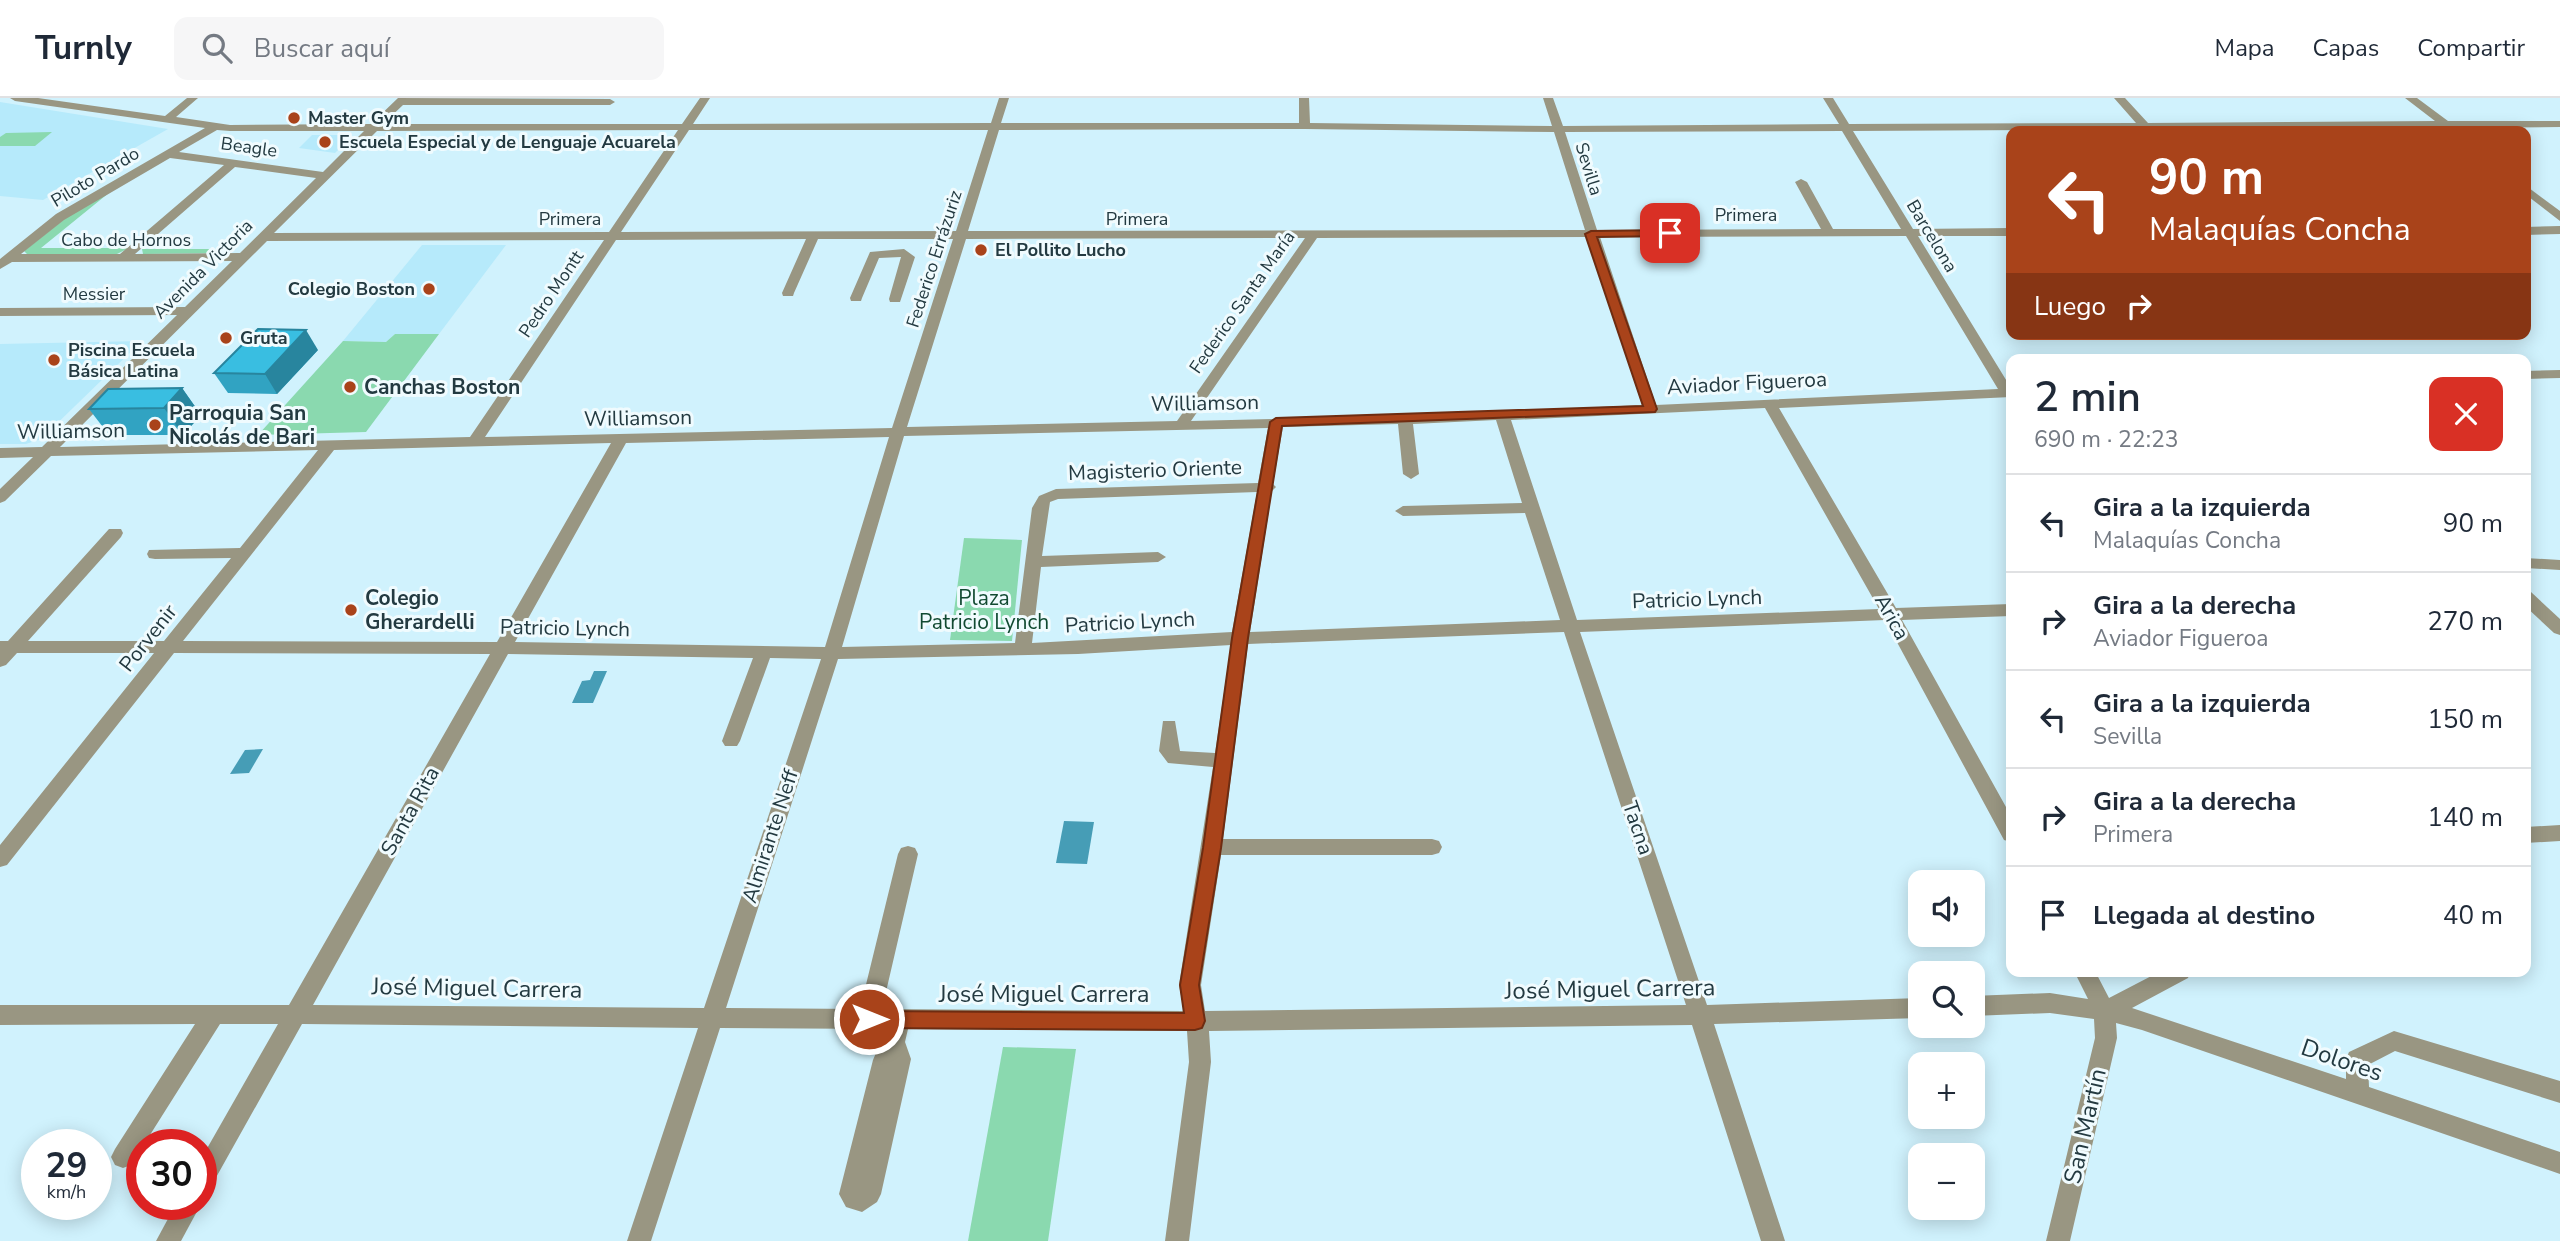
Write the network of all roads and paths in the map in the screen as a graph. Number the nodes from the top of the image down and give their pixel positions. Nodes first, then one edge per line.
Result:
1 (15, 98) edge
2 (64, 98) edge
3 (193, 98) edge
4 (705, 98) edge
5 (1004, 98) edge
6 (1304, 98) edge
7 (1548, 98) edge
8 (1828, 98) edge
9 (2119, 98) edge
10 (2410, 98) edge
11 (402, 100) edge
12 (610, 102) dead end
13 (52, 103) junction
14 (166, 120) junction
15 (2560, 124) edge
16 (1305, 126) junction
17 (2145, 126) edge
18 (2447, 126) edge
19 (2505, 126) edge
20 (214, 127) junction
21 (995, 127) junction
22 (685, 128) junction
23 (1846, 128) junction
24 (373, 129) junction
25 (1559, 129) junction
26 (2006, 129) edge
27 (168, 154) junction
28 (233, 163) junction
29 (325, 176) junction
30 (1801, 183) dead end
31 (2531, 193) edge
32 (2560, 218) edge
33 (2531, 230) edge
34 (2560, 230) edge
35 (1829, 232) junction
36 (1909, 232) junction
37 (2006, 232) edge
38 (1591, 234) junction
39 (1312, 236) junction
40 (264, 237) junction
41 (613, 237) junction
42 (813, 237) junction
43 (890, 237) junction
44 (959, 237) junction
45 (883, 254) junction
46 (124, 257) junction
47 (243, 257) junction
48 (4, 261) edge
49 (788, 293) dead end
50 (856, 298) dead end
51 (895, 299) dead end
52 (0, 312) edge
53 (188, 312) junction
54 (2560, 374) edge
55 (2531, 375) edge
56 (2006, 388) edge
57 (2006, 393) edge
58 (1769, 403) junction
59 (1650, 409) junction
60 (1502, 415) junction
61 (1405, 420) junction
62 (1276, 422) junction
63 (1181, 425) junction
64 (899, 431) junction
65 (620, 440) junction
66 (475, 441) junction
67 (331, 444) junction
68 (45, 452) junction
69 (0, 453) edge
70 (1411, 474) dead end
71 (1268, 487) junction
72 (0, 498) edge
73 (1531, 508) junction
74 (1403, 511) dead end
75 (115, 533) dead end
76 (155, 554) dead end
77 (244, 554) junction
78 (1158, 557) dead end
79 (1035, 562) junction
80 (2531, 563) edge
81 (2560, 565) edge
82 (2531, 602) edge
83 (2006, 610) edge
84 (1891, 615) junction
85 (1568, 626) junction
86 (2560, 629) edge
87 (1240, 638) junction
88 (6, 648) edge
89 (169, 649) junction
90 (502, 649) junction
91 (1023, 649) junction
92 (763, 653) junction
93 (831, 653) junction
94 (0, 661) edge
95 (1169, 726) dead end
96 (730, 741) dead end
97 (1224, 761) junction
98 (2006, 825) edge
99 (2560, 833) edge
100 (2531, 835) edge
101 (1432, 847) dead end
102 (1212, 848) junction
103 (908, 854) dead end
104 (0, 859) edge
105 (2087, 977) edge
106 (2170, 977) edge
107 (1985, 1006) edge
108 (1908, 1008) edge
109 (2105, 1011) junction
110 (297, 1013) junction
111 (214, 1014) junction
112 (0, 1015) edge
113 (1702, 1015) junction
114 (710, 1018) junction
115 (869, 1019) junction
116 (900, 1019) junction
117 (1195, 1021) junction
118 (894, 1042) junction
119 (2560, 1092) edge
120 (2358, 1093) junction
121 (217, 1154) edge
122 (124, 1157) dead end
123 (2560, 1163) edge
124 (180, 1220) edge
125 (168, 1241) edge
126 (639, 1241) edge
127 (1177, 1241) edge
128 (1773, 1241) edge
129 (2058, 1241) edge

1 - 13 street
2 - 13 street
3 - 14 street
4 - 22 street, Pedro Montt
5 - 21 street, Federico Errázuriz
6 - 16 street
7 - 25 street, Sevilla
8 - 23 street, Barcelona
9 - 17 street
10 - 18 street
11 - 12 street
11 - 24 street, Avenida Victoria
13 - 14 street
14 - 20 street
15 - 19 street
16 - 21 street
16 - 25 street
20 - 24 street
20 - 27 street, Piloto Pardo
21 - 22 street
21 - 44 street, Federico Errázuriz
22 - 24 street
22 - 41 street, Pedro Montt
23 - 25 street
23 - 26 street
23 - 36 street, Barcelona
24 - 29 street, Avenida Victoria
25 - 38 street, Sevilla
27 - 28 street, Beagle
27 - 48 street, Piloto Pardo
28 - 29 street, Beagle
28 - 46 street
29 - 40 street, Avenida Victoria
30 - 35 street
31 - 32 street
33 - 34 street
35 - 36 street, Primera
35 - 38 street, Primera
36 - 37 street, Primera
36 - 56 street, Barcelona
38 - 39 street, Primera
38 - 59 street, Sevilla
39 - 44 street, Primera
39 - 63 street, Federico Santa María
40 - 41 street, Primera
40 - 47 street, Avenida Victoria
41 - 42 street, Primera
41 - 66 street, Pedro Montt
42 - 43 street, Primera
42 - 49 street
43 - 44 street, Primera
43 - 45 street
44 - 64 street, Federico Errázuriz
45 - 50 street
45 - 51 street
46 - 47 street, Cabo de Hornos
46 - 48 street, Cabo de Hornos
47 - 53 street, Avenida Victoria
52 - 53 street, Messier
53 - 68 street, Avenida Victoria
54 - 55 street
57 - 58 street, Aviador Figueroa
58 - 59 street, Aviador Figueroa
58 - 84 street, Arica
59 - 60 street, Aviador Figueroa
60 - 61 street, Aviador Figueroa
60 - 73 street, Tacna
61 - 62 street, Aviador Figueroa
61 - 70 street
62 - 63 street, Williamson
62 - 71 street
63 - 64 street, Williamson
64 - 65 street, Williamson
64 - 93 street, Almirante Neff
65 - 66 street, Williamson
65 - 90 street, Santa Rita
66 - 67 street, Williamson
67 - 68 street, Williamson
67 - 77 street, Porvenir
68 - 69 street, Williamson
68 - 72 street, Avenida Victoria
71 - 79 street, Magisterio Oriente
71 - 87 street
73 - 74 street
73 - 85 street, Tacna
75 - 88 street
76 - 77 street
77 - 89 street, Porvenir
78 - 79 street
79 - 91 street
80 - 81 street
82 - 86 street
83 - 84 street, Patricio Lynch
84 - 85 street, Patricio Lynch
84 - 98 street, Arica
85 - 87 street, Patricio Lynch
85 - 113 street, Tacna
87 - 91 street, Patricio Lynch
87 - 97 street
88 - 89 street, Patricio Lynch
88 - 94 street
89 - 90 street, Patricio Lynch
89 - 104 street, Porvenir
90 - 92 street, Patricio Lynch
90 - 110 street, Santa Rita
91 - 93 street, Patricio Lynch
92 - 93 street, Patricio Lynch
92 - 96 street
93 - 114 street, Almirante Neff
95 - 97 street
97 - 102 street
99 - 100 street
101 - 102 street
102 - 117 street
103 - 115 street
105 - 109 street
106 - 109 street
107 - 109 street
108 - 113 street, José Miguel Carrera
109 - 120 street, Dolores
109 - 129 street, San Martín
110 - 111 street, José Miguel Carrera
110 - 114 street, José Miguel Carrera
110 - 121 street, Santa Rita
111 - 112 street, José Miguel Carrera
111 - 122 street
113 - 117 street, José Miguel Carrera
113 - 128 street, Tacna
114 - 115 street, José Miguel Carrera
114 - 126 street, Almirante Neff
115 - 116 street, José Miguel Carrera
116 - 117 street, José Miguel Carrera
116 - 118 street
117 - 127 street
118 - 118 street
119 - 120 street
120 - 123 street, Dolores
124 - 125 street

